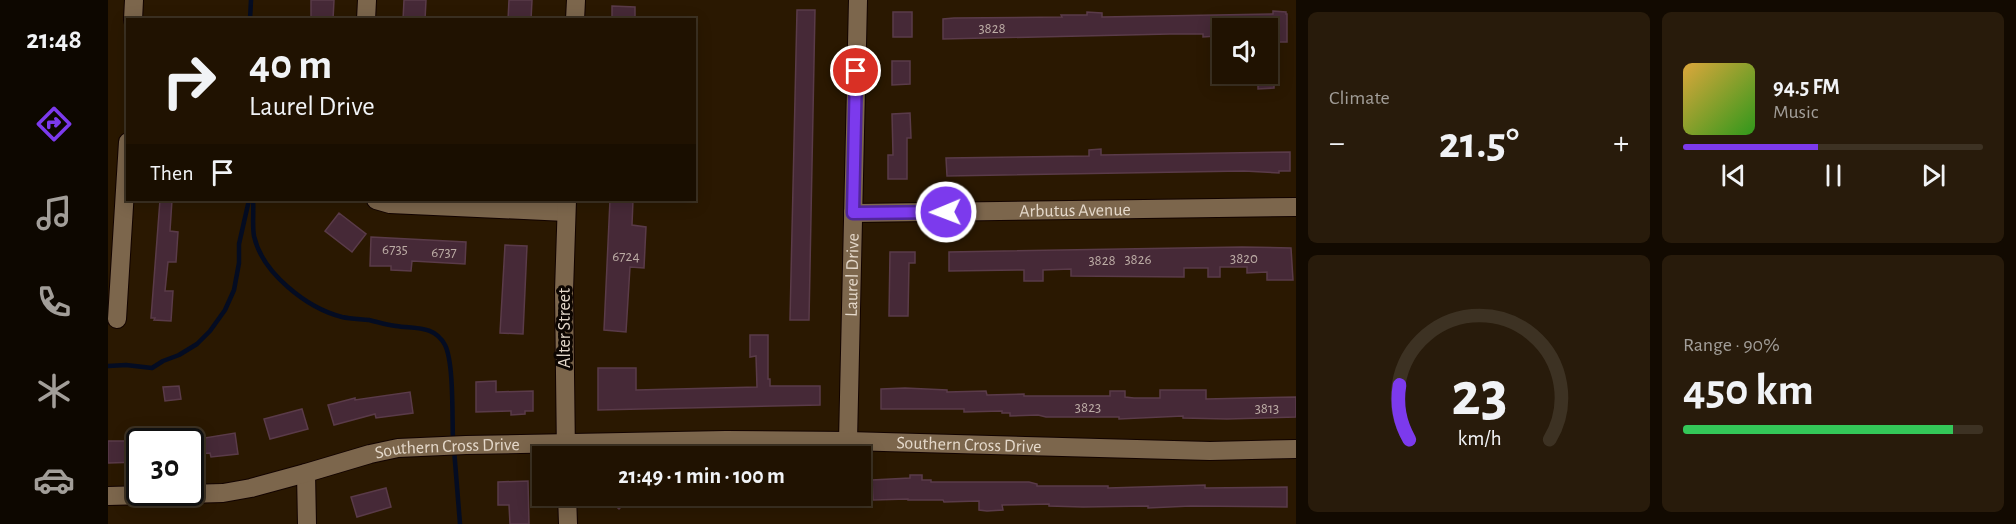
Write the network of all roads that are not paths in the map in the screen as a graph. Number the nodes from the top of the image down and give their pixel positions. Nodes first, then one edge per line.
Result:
1 (134, 0) edge
2 (367, 0) edge
3 (576, 0) edge
4 (858, 0) edge
5 (133, 18) edge
6 (366, 18) edge
7 (575, 18) edge
8 (126, 159) edge
9 (380, 201) edge
10 (566, 206) edge
11 (1296, 207) edge
12 (853, 213) junction
13 (115, 252) edge
14 (117, 319) dead end
15 (848, 441) junction
16 (566, 446) edge
17 (630, 446) edge
18 (532, 448) edge
19 (1296, 450) edge
20 (306, 473) junction
21 (108, 496) edge
22 (567, 506) edge
23 (307, 524) edge
24 (568, 524) edge

1 - 5 street
2 - 6 street
3 - 7 street
4 - 12 street, Laurel Drive
8 - 13 street
9 - 10 street
10 - 16 street, Alter Street
11 - 12 street, Arbutus Avenue
12 - 15 street, Laurel Drive
13 - 14 street
15 - 17 street, Southern Cross Drive
15 - 19 street, Southern Cross Drive
18 - 20 street, Southern Cross Drive
20 - 21 street, Southern Cross Drive
20 - 23 street
22 - 24 street

